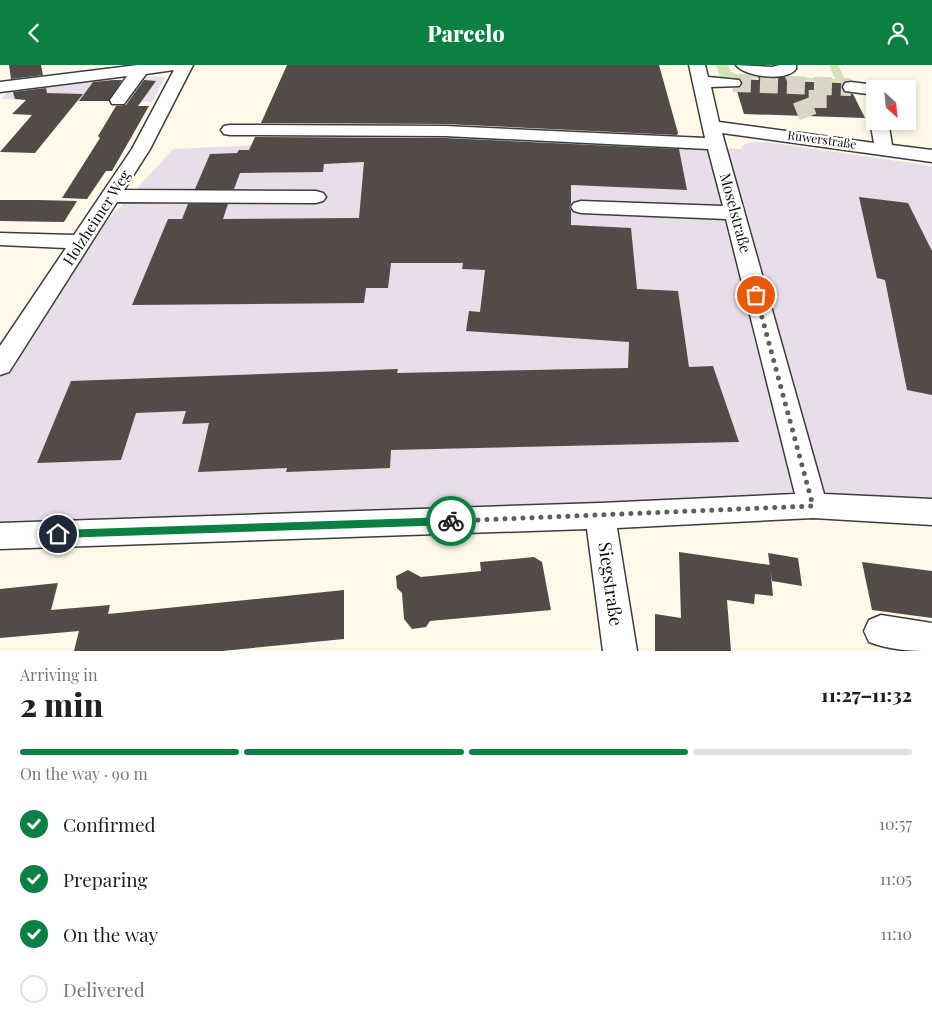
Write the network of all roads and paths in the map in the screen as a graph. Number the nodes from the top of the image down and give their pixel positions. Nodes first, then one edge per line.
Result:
1 (177, 65) edge
2 (185, 65) edge
3 (697, 65) edge
4 (744, 65) edge
5 (788, 65) edge
6 (141, 69) junction
7 (701, 82) junction
8 (733, 83) tunnel mouth
9 (0, 87) edge
10 (118, 100) dead end
11 (230, 130) dead end
12 (881, 130) edge
13 (714, 135) junction
14 (884, 149) junction
15 (932, 155) edge
16 (111, 196) junction
17 (316, 197) dead end
18 (581, 207) dead end
19 (734, 213) junction
20 (0, 239) edge
21 (82, 242) junction
22 (0, 366) edge
23 (813, 506) junction
24 (932, 512) edge
25 (600, 517) junction
26 (0, 536) edge
27 (880, 631) dead end
28 (932, 639) edge
29 (620, 651) edge

1 - 6 street
2 - 16 street, Holzheimer Weg
3 - 7 street, Moselstraße
4 - 5 street
6 - 9 street
6 - 10 street
7 - 8 street
7 - 13 street, Moselstraße
11 - 13 street, Ruwerstraße
12 - 14 street
13 - 14 street, Ruwerstraße
13 - 19 street, Moselstraße
14 - 15 street, Ruwerstraße
16 - 17 street
16 - 21 street, Holzheimer Weg
18 - 19 street
19 - 23 street, Moselstraße
20 - 21 street
21 - 22 street, Holzheimer Weg
23 - 24 street
23 - 25 street
25 - 26 street
25 - 29 street, Siegstraße
27 - 28 street

